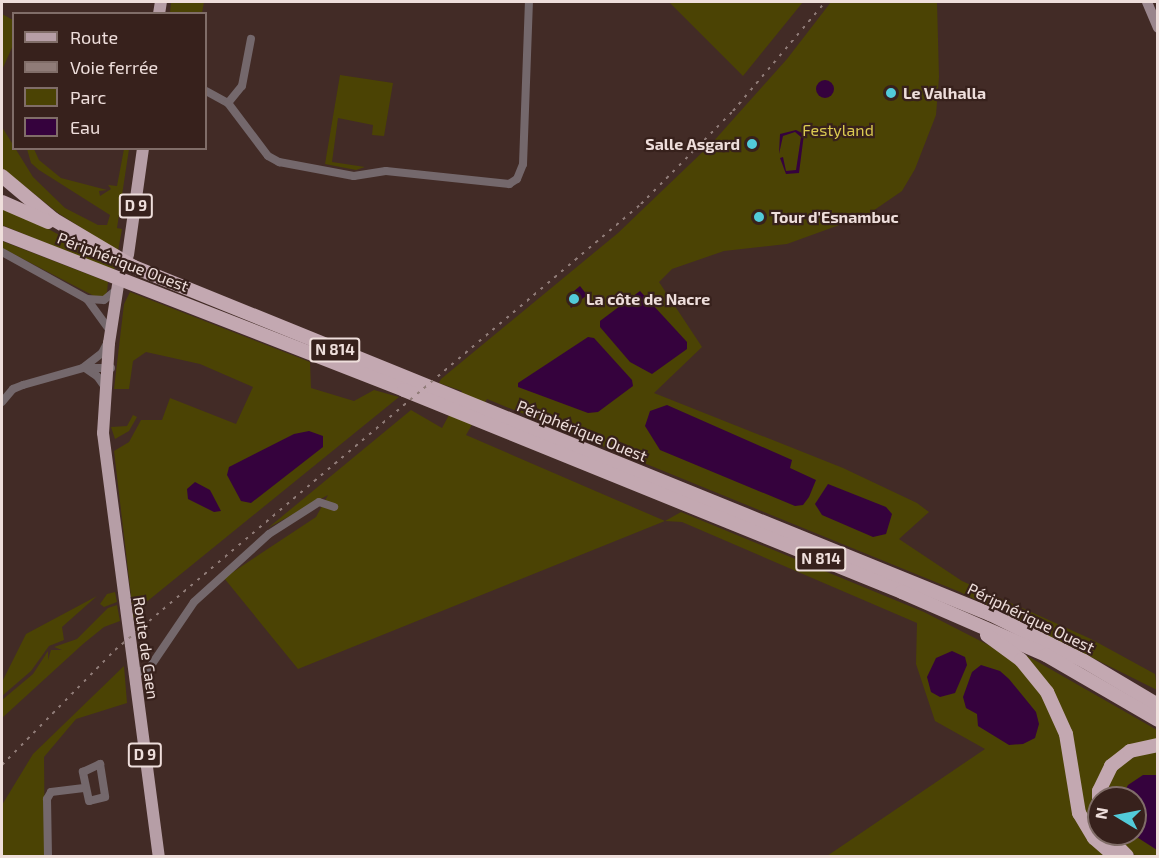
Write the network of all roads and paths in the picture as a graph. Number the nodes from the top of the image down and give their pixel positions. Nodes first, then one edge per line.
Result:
1 (529, 2) edge
2 (1147, 2) edge
3 (1158, 28) edge
4 (251, 39) dead end
5 (207, 92) edge
6 (228, 103) junction
7 (136, 150) edge
8 (143, 150) edge
9 (2, 176) edge
10 (2, 202) edge
11 (2, 234) edge
12 (2, 252) edge
13 (106, 252) junction
14 (128, 258) junction
15 (121, 292) junction
16 (89, 303) junction
17 (110, 335) junction
18 (83, 368) junction
19 (110, 368) junction
20 (406, 384) junction
21 (105, 387) junction
22 (2, 402) edge
23 (478, 414) junction
24 (105, 444) junction
25 (334, 507) dead end
26 (902, 592) junction
27 (133, 675) junction
28 (1158, 705) edge
29 (1158, 720) edge
30 (1158, 745) edge
31 (1101, 786) edge
32 (84, 788) junction
33 (48, 856) edge
34 (159, 856) edge
35 (1116, 856) edge

1 - 6 street
2 - 3 main road
4 - 6 street
5 - 6 street
7 - 14 main road, D 9
8 - 14 main road, D 9
9 - 13 highway, Périphérique Ouest / N 814
10 - 13 highway
11 - 15 highway, Périphérique Ouest / N 814
12 - 16 street
13 - 14 highway, Périphérique Ouest / N 814
14 - 20 highway, Périphérique Ouest / N 814
15 - 16 street
15 - 16 street
15 - 17 main road, Route de Caen
15 - 19 main road, Route de Caen / D 9
15 - 20 highway, Périphérique Ouest / N 814
16 - 17 street
17 - 18 street
17 - 19 main road, Route de Caen / D 9
18 - 19 street
18 - 21 street
18 - 22 street
19 - 21 main road, Route de Caen / D 9
19 - 24 main road, Route de Caen / D 9
20 - 23 highway, Périphérique Ouest / N 814
21 - 24 main road, Route de Caen / D 9
23 - 26 highway, Périphérique Ouest / N 814
23 - 28 highway, Périphérique Ouest / N 814
24 - 27 main road, Route de Caen / D 9
25 - 27 street
26 - 29 highway, Périphérique Ouest / N 814
26 - 35 highway
27 - 34 main road, Route de Caen / D 9
30 - 31 highway
32 - 32 street
32 - 33 street

